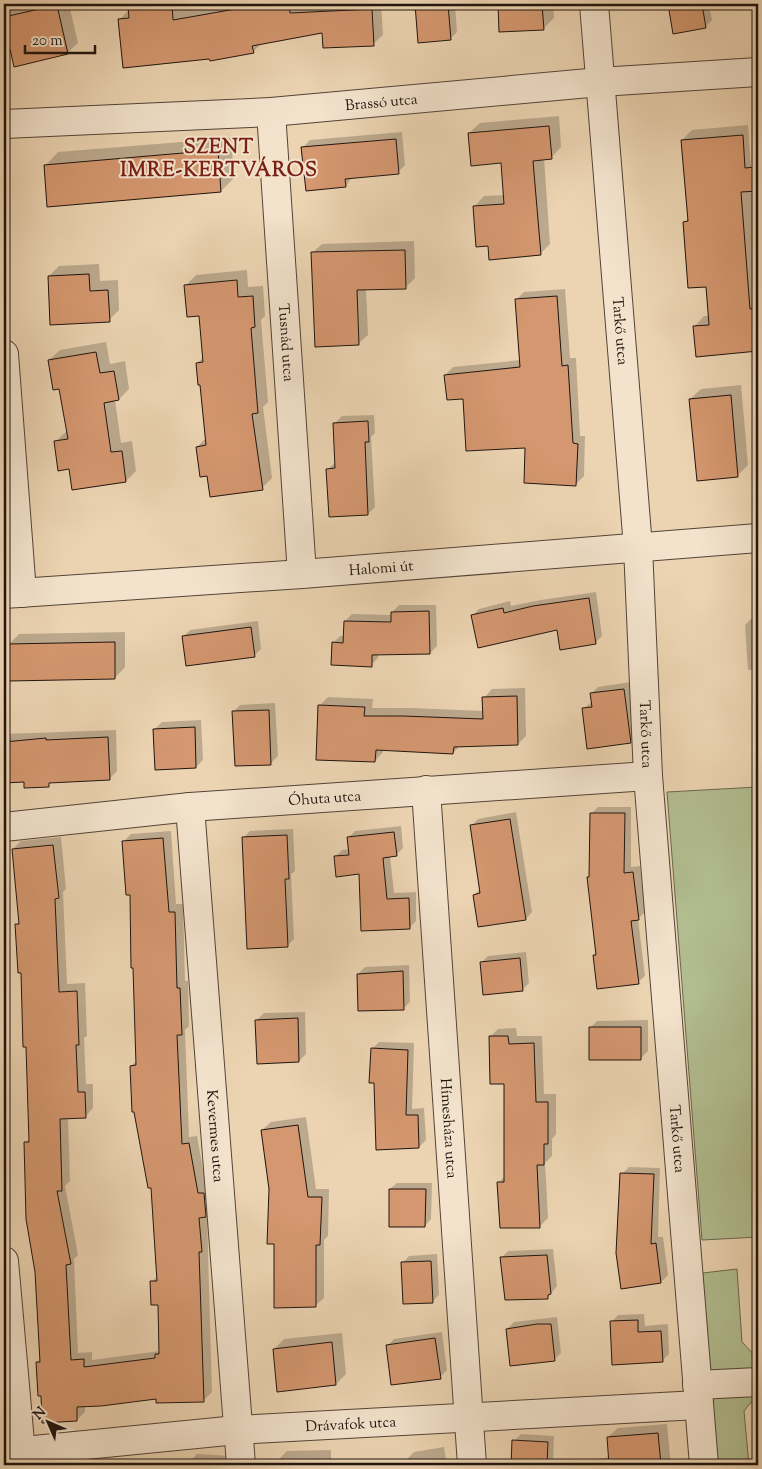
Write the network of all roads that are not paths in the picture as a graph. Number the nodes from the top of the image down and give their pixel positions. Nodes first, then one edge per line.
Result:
1 (594, 4) edge
2 (758, 72) edge
3 (600, 82) junction
4 (272, 112) junction
5 (4, 124) edge
6 (4, 354) edge
7 (758, 538) edge
8 (638, 547) junction
9 (302, 574) junction
10 (13, 594) edge
11 (648, 776) junction
12 (426, 790) junction
13 (190, 807) junction
14 (4, 827) edge
15 (4, 1262) edge
16 (758, 1382) edge
17 (698, 1395) junction
18 (467, 1418) junction
19 (237, 1430) junction
20 (15, 1456) edge
21 (240, 1465) edge
22 (472, 1465) edge
23 (704, 1465) edge

1 - 3 street, Tarkő utca
2 - 3 street, Brassó utca
3 - 4 street, Brassó utca
3 - 8 street, Tarkő utca
4 - 5 street, Brassó utca
4 - 9 street, Tusnád utca
6 - 10 street
7 - 8 street, Halomi út
8 - 9 street, Halomi út
8 - 11 street, Tarkő utca
9 - 10 street, Halomi út
11 - 12 street, Óhuta utca
11 - 17 street, Tarkő utca
12 - 13 street, Óhuta utca
12 - 18 street, Hímesháza utca
13 - 14 street, Óhuta utca
13 - 19 street, Kevermes utca
15 - 20 street
16 - 17 street, Drávafok utca
17 - 18 street, Drávafok utca
17 - 23 street, Tarkő utca
18 - 19 street, Drávafok utca
18 - 22 street, Hímesháza utca
19 - 20 street, Drávafok utca
19 - 21 street, Kevermes utca

